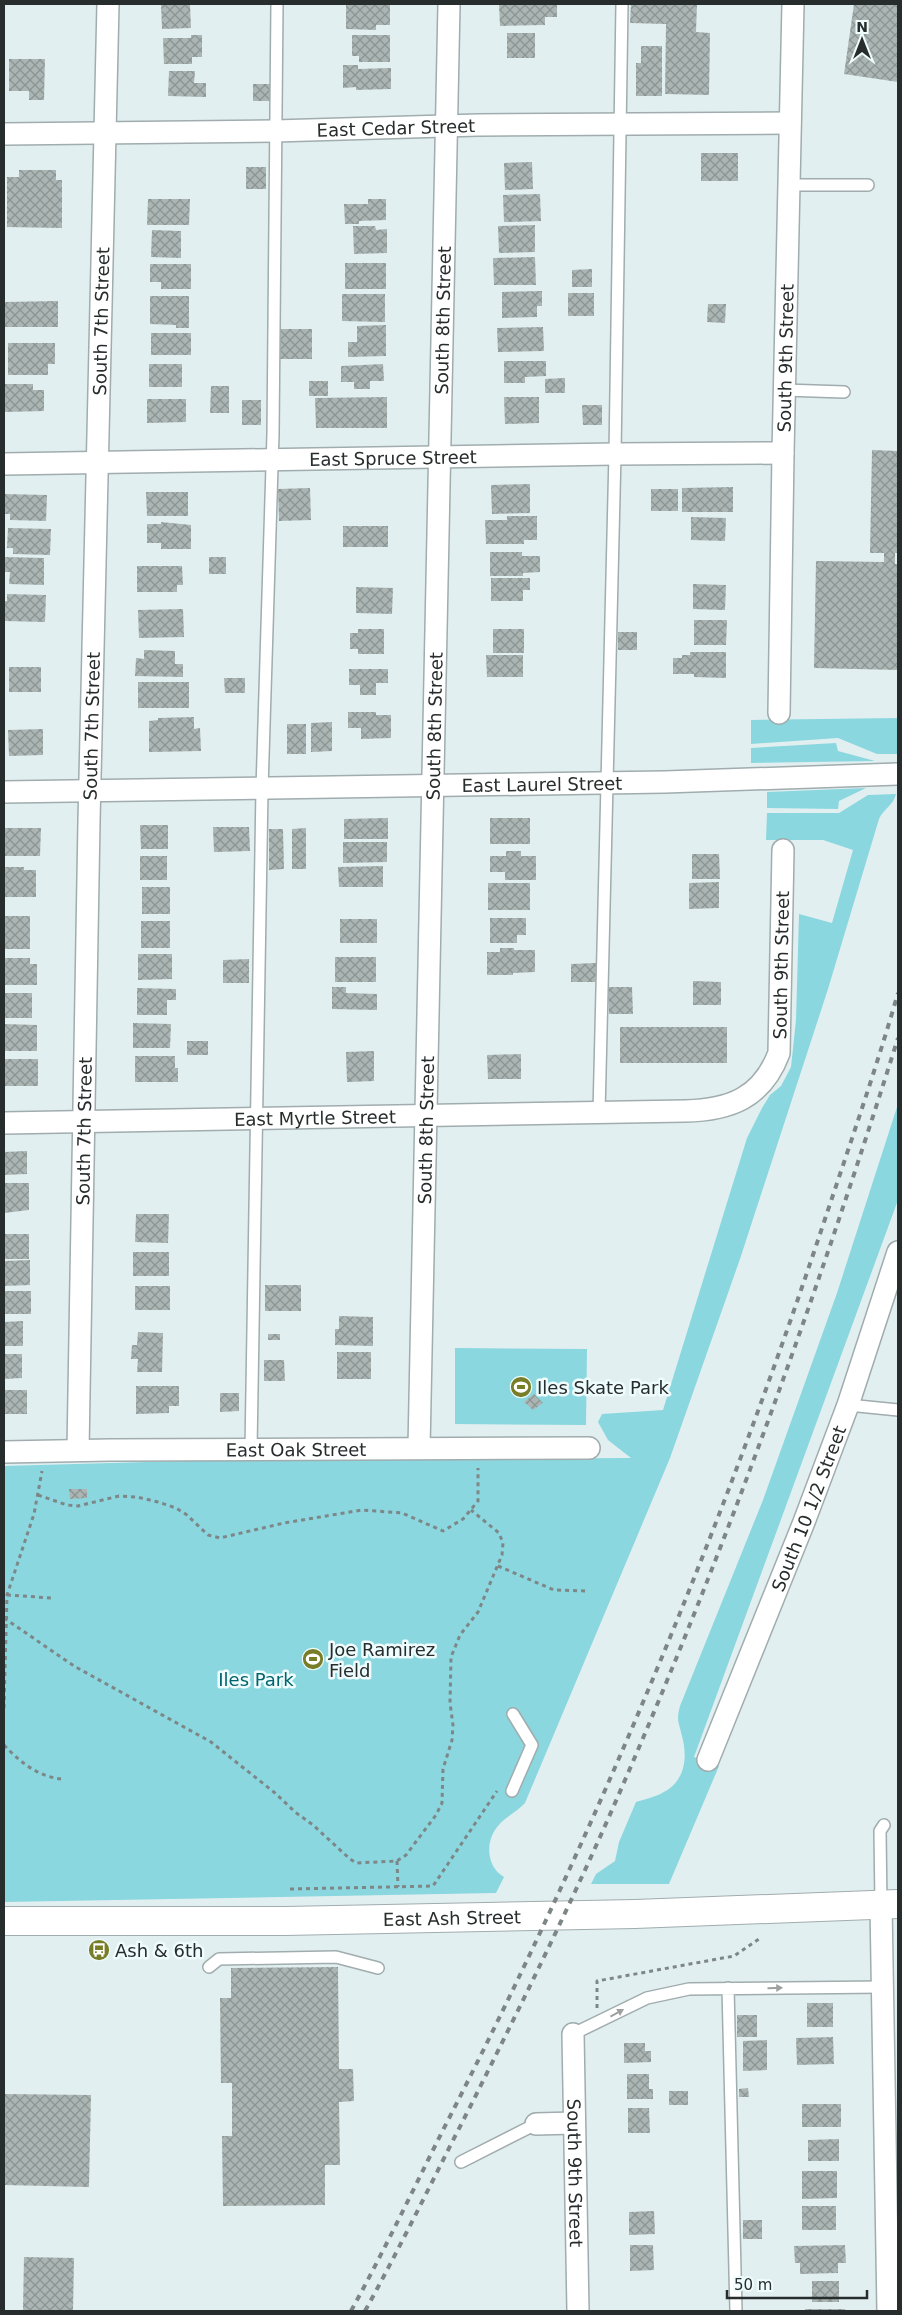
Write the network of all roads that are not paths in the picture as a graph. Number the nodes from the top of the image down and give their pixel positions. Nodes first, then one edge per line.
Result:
1 (108, 4) edge
2 (277, 4) edge
3 (449, 4) edge
4 (622, 4) edge
5 (793, 4) edge
6 (620, 123) junction
7 (790, 123) junction
8 (447, 126) junction
9 (275, 131) junction
10 (106, 133) junction
11 (4, 134) edge
12 (789, 185) junction
13 (868, 185) dead end
14 (784, 390) junction
15 (844, 392) dead end
16 (783, 453) junction
17 (616, 454) junction
18 (441, 457) junction
19 (272, 459) junction
20 (98, 462) junction
21 (4, 464) edge
22 (779, 713) dead end
23 (898, 774) edge
24 (607, 783) junction
25 (434, 786) junction
26 (262, 789) junction
27 (90, 791) junction
28 (4, 792) edge
29 (783, 850) dead end
30 (767, 1078) joint
31 (599, 1113) junction
32 (426, 1115) junction
33 (256, 1118) junction
34 (84, 1122) junction
35 (4, 1123) edge
36 (898, 1252) edge
37 (848, 1405) junction
38 (898, 1410) edge
39 (419, 1448) junction
40 (589, 1448) dead end
41 (251, 1449) junction
42 (78, 1450) junction
43 (4, 1452) edge
44 (513, 1714) dead end
45 (708, 1760) dead end
46 (508, 1787) road end
47 (884, 1824) dead end
48 (890, 1904) edge
49 (4, 1921) edge
50 (209, 1967) dead end
51 (378, 1968) dead end
52 (883, 1987) junction
53 (728, 1988) junction
54 (573, 2034) joint
55 (574, 2123) junction
56 (536, 2124) joint
57 (461, 2162) dead end
58 (578, 2311) edge
59 (736, 2311) edge
60 (888, 2311) edge

1 - 10 street, South 7th Street
2 - 9 lane
3 - 8 street, South 8th Street
4 - 6 lane
5 - 7 street, South 9th Street
6 - 7 street, East Cedar Street
6 - 8 street, East Cedar Street
6 - 17 lane
7 - 12 street, South 9th Street
8 - 9 street, East Cedar Street
8 - 18 street, South 8th Street
9 - 10 street, East Cedar Street
9 - 19 lane
10 - 11 street, East Cedar Street
10 - 20 street, South 7th Street
12 - 13 lane
12 - 14 street, South 9th Street
14 - 15 lane
14 - 16 street, South 9th Street
16 - 17 street, East Spruce Street
16 - 22 street, South 9th Street
17 - 18 street, East Spruce Street
17 - 24 lane
18 - 19 street, East Spruce Street
18 - 25 street, South 8th Street
19 - 20 street, East Spruce Street
19 - 26 lane
20 - 21 street, East Spruce Street
20 - 27 street, South 7th Street
23 - 24 street, East Laurel Street
24 - 25 street, East Laurel Street
24 - 31 lane
25 - 26 street, East Laurel Street
25 - 32 street, South 8th Street
26 - 27 street, East Laurel Street
26 - 33 lane
27 - 28 street, East Laurel Street
27 - 34 street, South 7th Street
29 - 30 street, South 9th Street
30 - 31 street, East Myrtle Street
31 - 32 street, East Myrtle Street
32 - 33 street, East Myrtle Street
32 - 39 street, South 8th Street
33 - 34 street, East Myrtle Street
33 - 41 lane
34 - 35 street, East Myrtle Street
34 - 42 street, South 7th Street
36 - 37 street, South 10 1/2 Street
37 - 38 lane
37 - 45 street, South 10 1/2 Street
39 - 40 street, East Oak Street
39 - 41 street, East Oak Street
41 - 42 street, East Oak Street
42 - 43 street, East Oak Street
44 - 46 lane
47 - 48 lane
48 - 49 street, East Ash Street
48 - 52 street
50 - 51 lane
53 -> 52 lane
52 - 60 street
54 -> 53 lane
53 - 59 lane
54 - 55 street, South 9th Street
55 - 56 street
55 - 58 street, South 9th Street
56 - 57 lane

